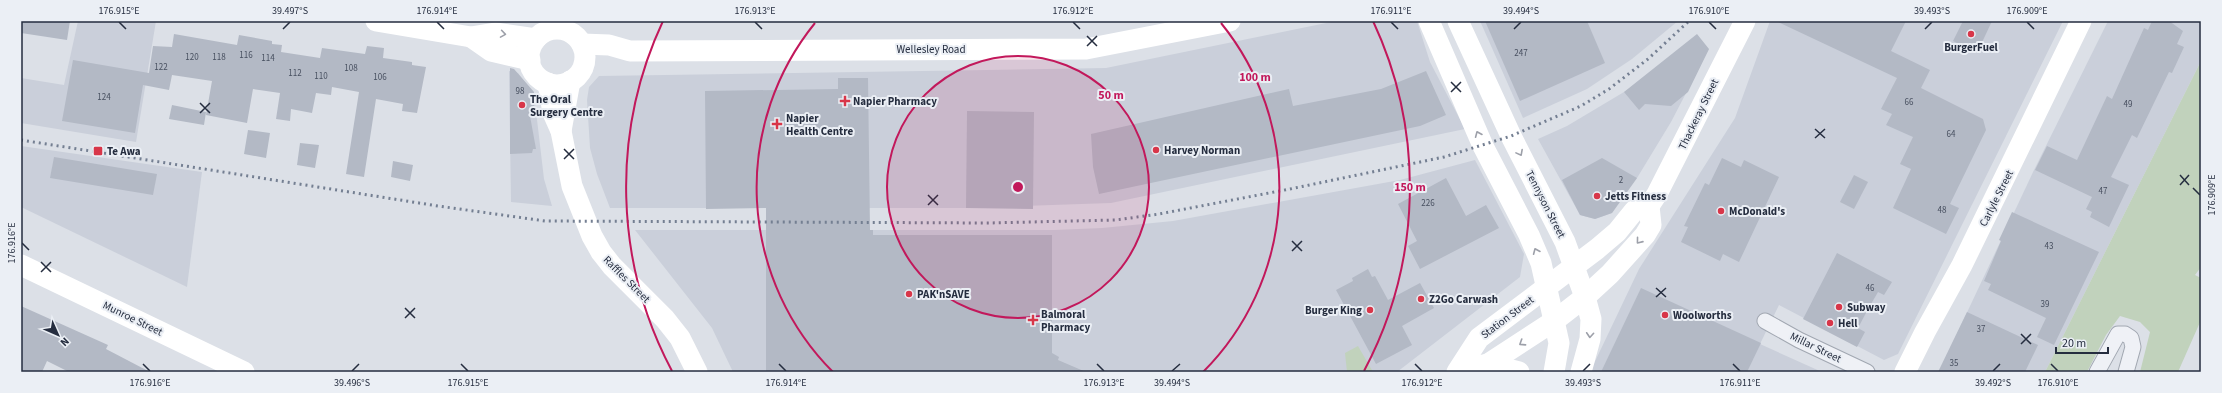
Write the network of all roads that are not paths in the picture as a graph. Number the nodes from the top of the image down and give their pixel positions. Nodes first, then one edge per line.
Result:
1 (376, 21) edge
2 (1230, 21) edge
3 (1429, 21) edge
4 (1458, 21) edge
5 (1745, 21) edge
6 (2081, 21) edge
7 (471, 37) junction
8 (536, 39) junction
9 (582, 44) junction
10 (1468, 44) junction
11 (630, 51) junction
12 (1444, 55) junction
13 (530, 60) junction
14 (584, 65) junction
15 (570, 81) junction
16 (548, 83) junction
17 (561, 131) junction
18 (1649, 206) junction
19 (21, 265) edge
20 (1574, 268) junction
21 (1547, 288) junction
22 (1585, 297) junction
23 (1554, 321) junction
24 (1765, 321) dead end
25 (1488, 364) junction
26 (1458, 371) edge
27 (243, 372) edge
28 (697, 372) edge
29 (1519, 372) edge
30 (1554, 372) edge
31 (1581, 372) edge
32 (1867, 372) edge
33 (1905, 372) edge
34 (2097, 372) edge
35 (2126, 372) edge

1 - 7 main road
2 - 11 main road, Wellesley Road
3 - 12 main road
4 - 10 main road, Tennyson Street
5 - 18 main road, Thackeray Street
6 - 33 main road, Carlyle Street
7 -> 8 main road
7 - 13 main road
8 - 9 main road
8 - 13 main road
9 - 11 main road, Wellesley Road
9 - 14 main road
10 - 12 main road
10 -> 20 main road, Tennyson Street
11 - 14 main road, Wellesley Road
21 -> 12 main road
13 - 16 main road
14 - 15 main road
15 - 16 main road
15 - 17 main road, Raffles Street
16 - 17 main road, Raffles Street
17 - 28 main road, Raffles Street
18 - 20 main road
18 -> 22 main road
19 - 27 main road, Munroe Street
20 - 21 main road
20 - 22 main road, Tennyson Street
21 - 23 main road
21 - 26 main road, Station Street
22 - 23 main road
22 -> 31 main road, Tennyson Street
23 -> 25 main road, Station Street
23 - 30 main road
24 - 32 street, Millar Street
25 - 26 main road, Station Street
25 - 29 main road
34 - 35 street

